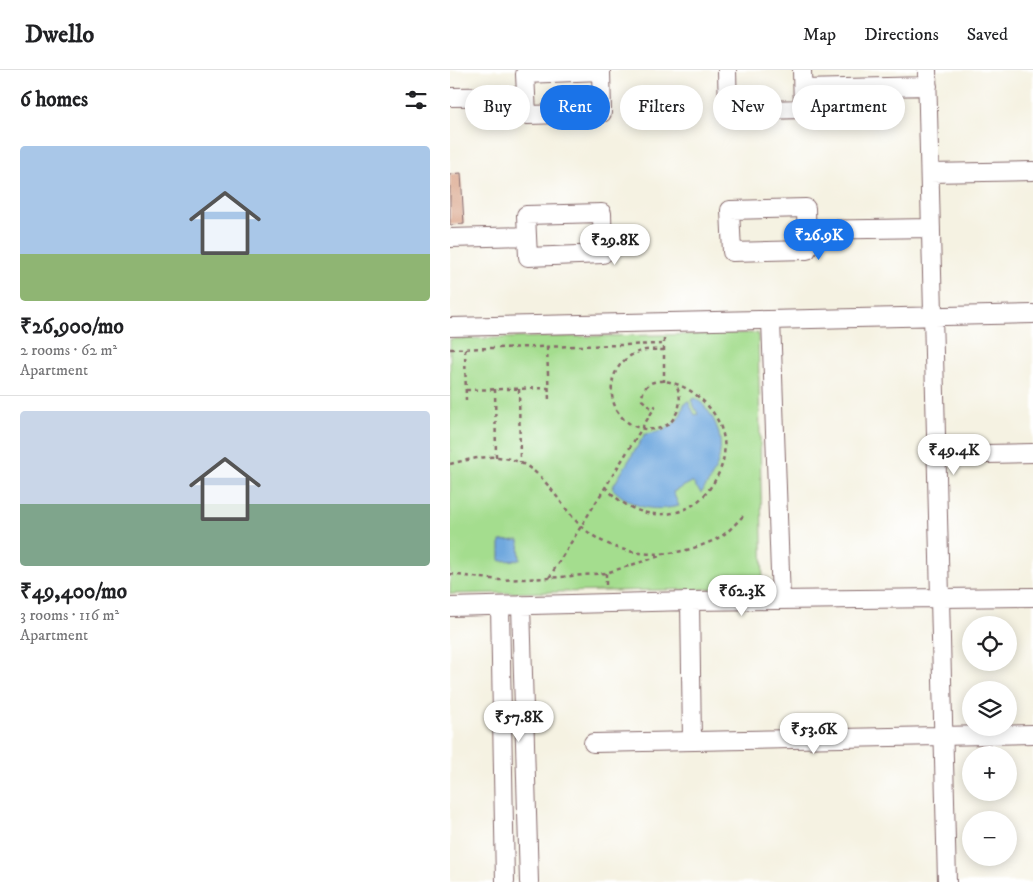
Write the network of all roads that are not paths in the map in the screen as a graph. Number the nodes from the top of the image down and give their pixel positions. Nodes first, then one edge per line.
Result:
1 (727, 70) edge
2 (802, 70) edge
3 (927, 78) edge
4 (803, 85) edge
5 (848, 85) edge
6 (526, 96) joint
7 (450, 97) edge
8 (465, 97) edge
9 (792, 109) edge
10 (1033, 172) edge
11 (930, 174) junction
12 (931, 228) junction
13 (807, 230) junction
14 (527, 236) junction
15 (450, 238) edge
16 (1033, 314) edge
17 (934, 316) junction
18 (771, 320) junction
19 (450, 327) edge
20 (1033, 453) edge
21 (937, 455) junction
22 (940, 597) junction
23 (1033, 597) edge
24 (781, 600) junction
25 (690, 601) junction
26 (522, 605) junction
27 (500, 606) junction
28 (450, 607) edge
29 (1033, 734) edge
30 (944, 737) junction
31 (692, 741) junction
32 (594, 743) dead end
33 (506, 882) edge
34 (528, 882) edge
35 (948, 882) edge

1 - 9 street
2 - 4 street
3 - 5 street
3 - 11 street
6 - 6 street
7 - 8 street
10 - 11 street
11 - 12 street
12 - 13 street
12 - 17 street
13 - 13 street
14 - 14 street
14 - 15 street
16 - 17 street
17 - 18 street
17 - 21 street
18 - 19 street
18 - 24 street
20 - 21 street
21 - 22 street
22 - 23 street
22 - 24 street
22 - 30 street
24 - 25 street
25 - 26 street
25 - 31 street
26 - 27 street
26 - 34 street
27 - 28 street
27 - 33 street
29 - 30 street
30 - 31 street
30 - 35 street
31 - 32 street

